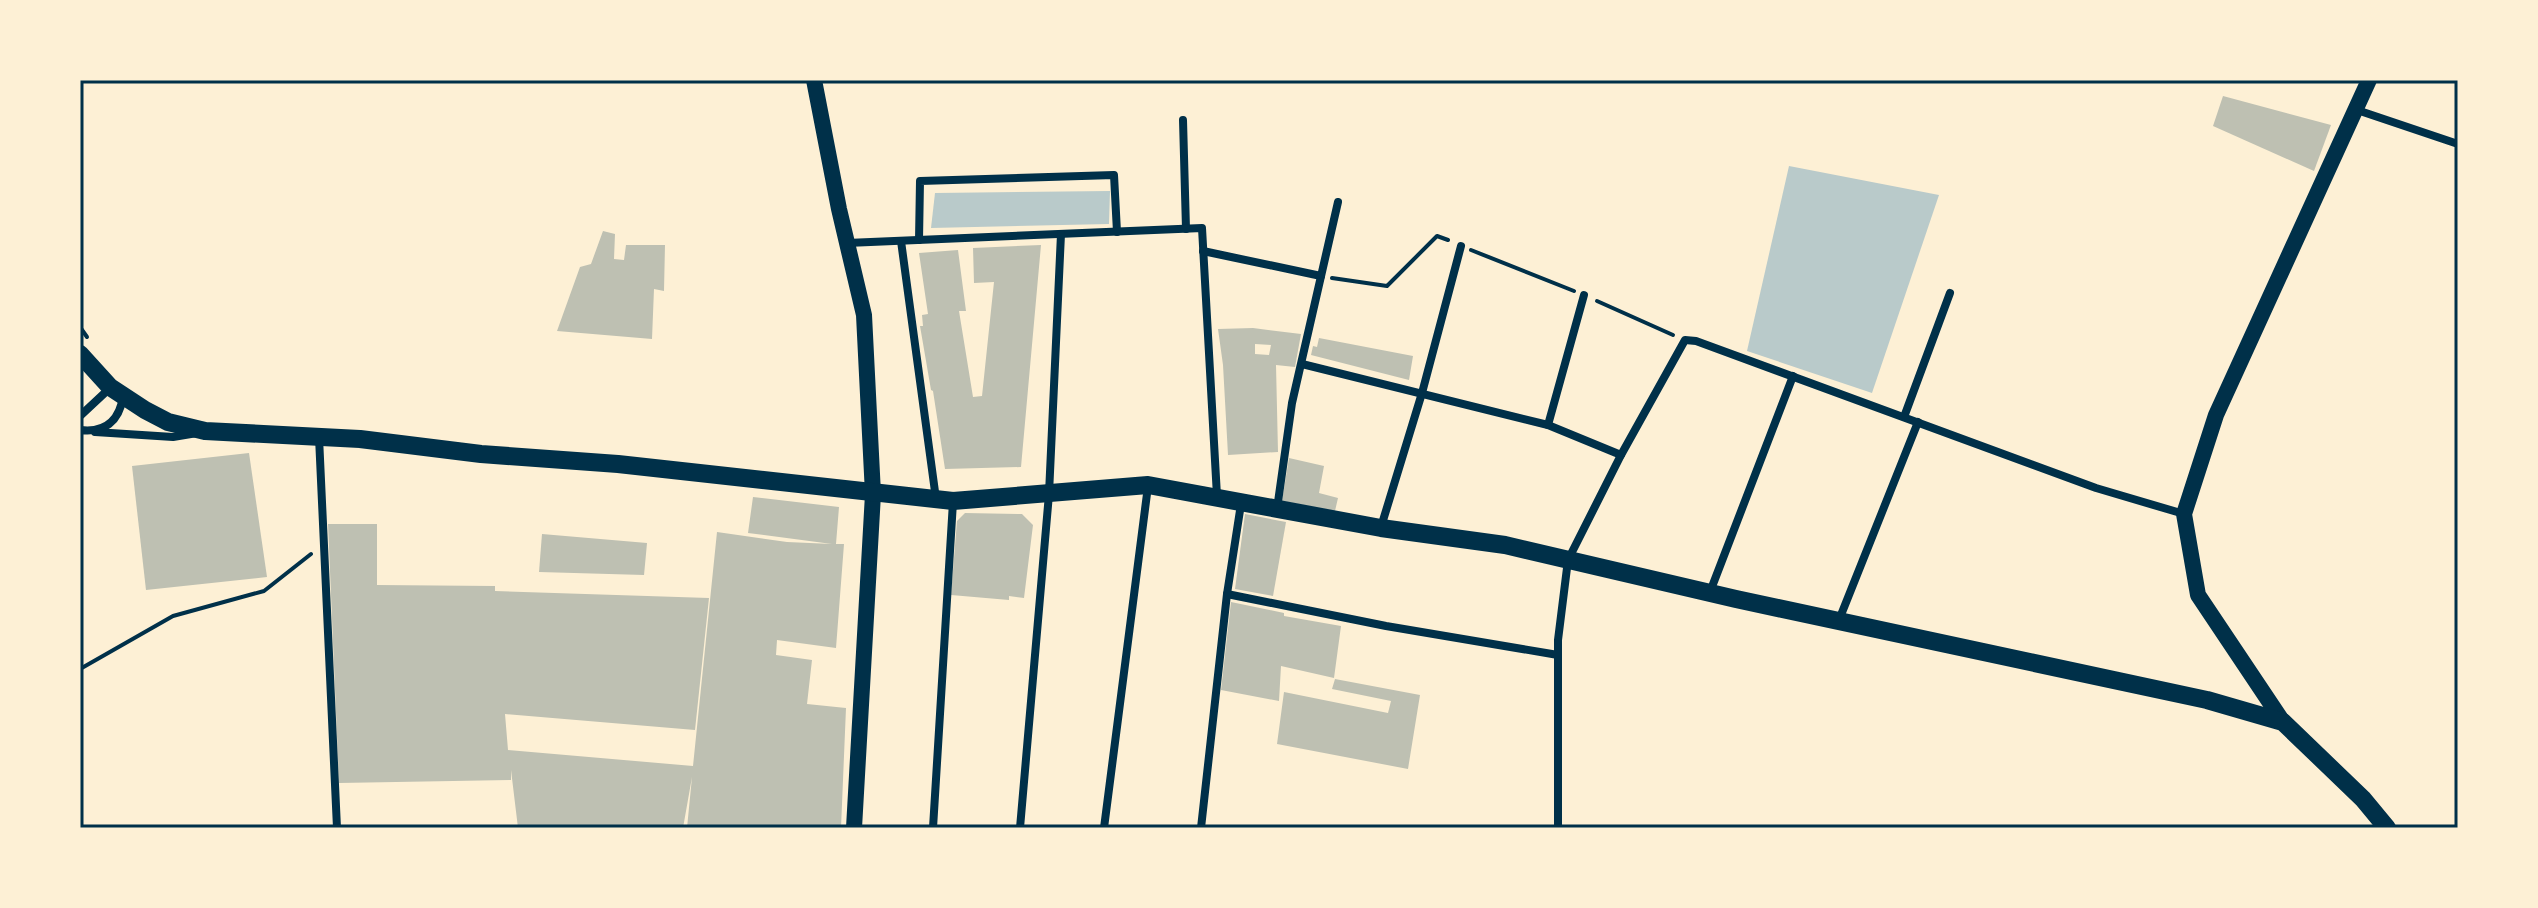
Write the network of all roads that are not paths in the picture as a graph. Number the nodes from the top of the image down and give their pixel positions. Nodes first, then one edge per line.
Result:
1 (814, 80) edge
2 (2369, 80) edge
3 (2357, 110) junction
4 (1183, 120) dead end
5 (2458, 144) edge
6 (1338, 202) dead end
7 (1186, 229) junction
8 (1117, 232) junction
9 (1061, 234) junction
10 (919, 240) junction
11 (901, 241) junction
12 (847, 243) junction
13 (1461, 246) road end
14 (1203, 251) junction
15 (1321, 276) junction
16 (1950, 293) dead end
17 (1584, 295) road end
18 (80, 354) edge
19 (1302, 364) junction
20 (1793, 376) junction
21 (116, 391) junction
22 (1422, 393) junction
23 (80, 416) edge
24 (1904, 417) junction
25 (1918, 422) junction
26 (1548, 425) junction
27 (80, 430) edge
28 (205, 431) junction
29 (95, 432) junction
30 (319, 437) junction
31 (1621, 455) junction
32 (1148, 485) junction
33 (873, 494) junction
34 (1049, 494) junction
35 (1218, 498) junction
36 (944, 500) junction
37 (1241, 504) junction
38 (1277, 510) junction
39 (2184, 514) junction
40 (1381, 528) junction
41 (1568, 560) junction
42 (1710, 593) junction
43 (1227, 594) junction
44 (1838, 621) junction
45 (1558, 655) junction
46 (2283, 722) junction
47 (337, 828) edge
48 (854, 828) edge
49 (933, 828) edge
50 (1020, 828) edge
51 (1104, 828) edge
52 (1201, 828) edge
53 (1558, 828) edge
54 (2387, 828) edge

1 - 12 main road
2 - 3 main road
3 - 5 street
3 - 39 main road
4 - 7 street
6 - 15 street
7 - 8 street
7 - 14 street
8 - 9 street
8 - 10 street
9 - 10 street
9 - 34 street
10 - 11 street
11 - 12 street
11 - 36 street
12 - 33 main road
13 - 22 street
14 - 15 street
14 - 35 street
15 - 19 street
16 - 24 street
17 - 26 street
18 - 21 main road
19 - 22 street
19 - 38 street
20 - 24 street
20 - 31 street
20 - 42 street
21 - 23 street
21 - 28 main road
21 - 29 street
22 - 26 street
22 - 40 street
24 - 25 street
25 - 39 street
25 - 44 street
26 - 31 street
27 - 29 street
28 - 29 street
28 - 30 main road
30 - 33 main road
30 - 47 street
31 - 41 street
32 - 34 main road
32 - 35 main road
32 - 51 street
33 - 36 main road
33 - 48 main road
34 - 36 main road
34 - 50 street
35 - 37 main road
36 - 49 street
37 - 38 main road
37 - 43 street
38 - 40 main road
39 - 46 main road
40 - 41 main road
41 - 42 main road
41 - 45 street
42 - 44 main road
43 - 45 street
43 - 52 street
44 - 46 main road
45 - 53 street
46 - 54 main road

